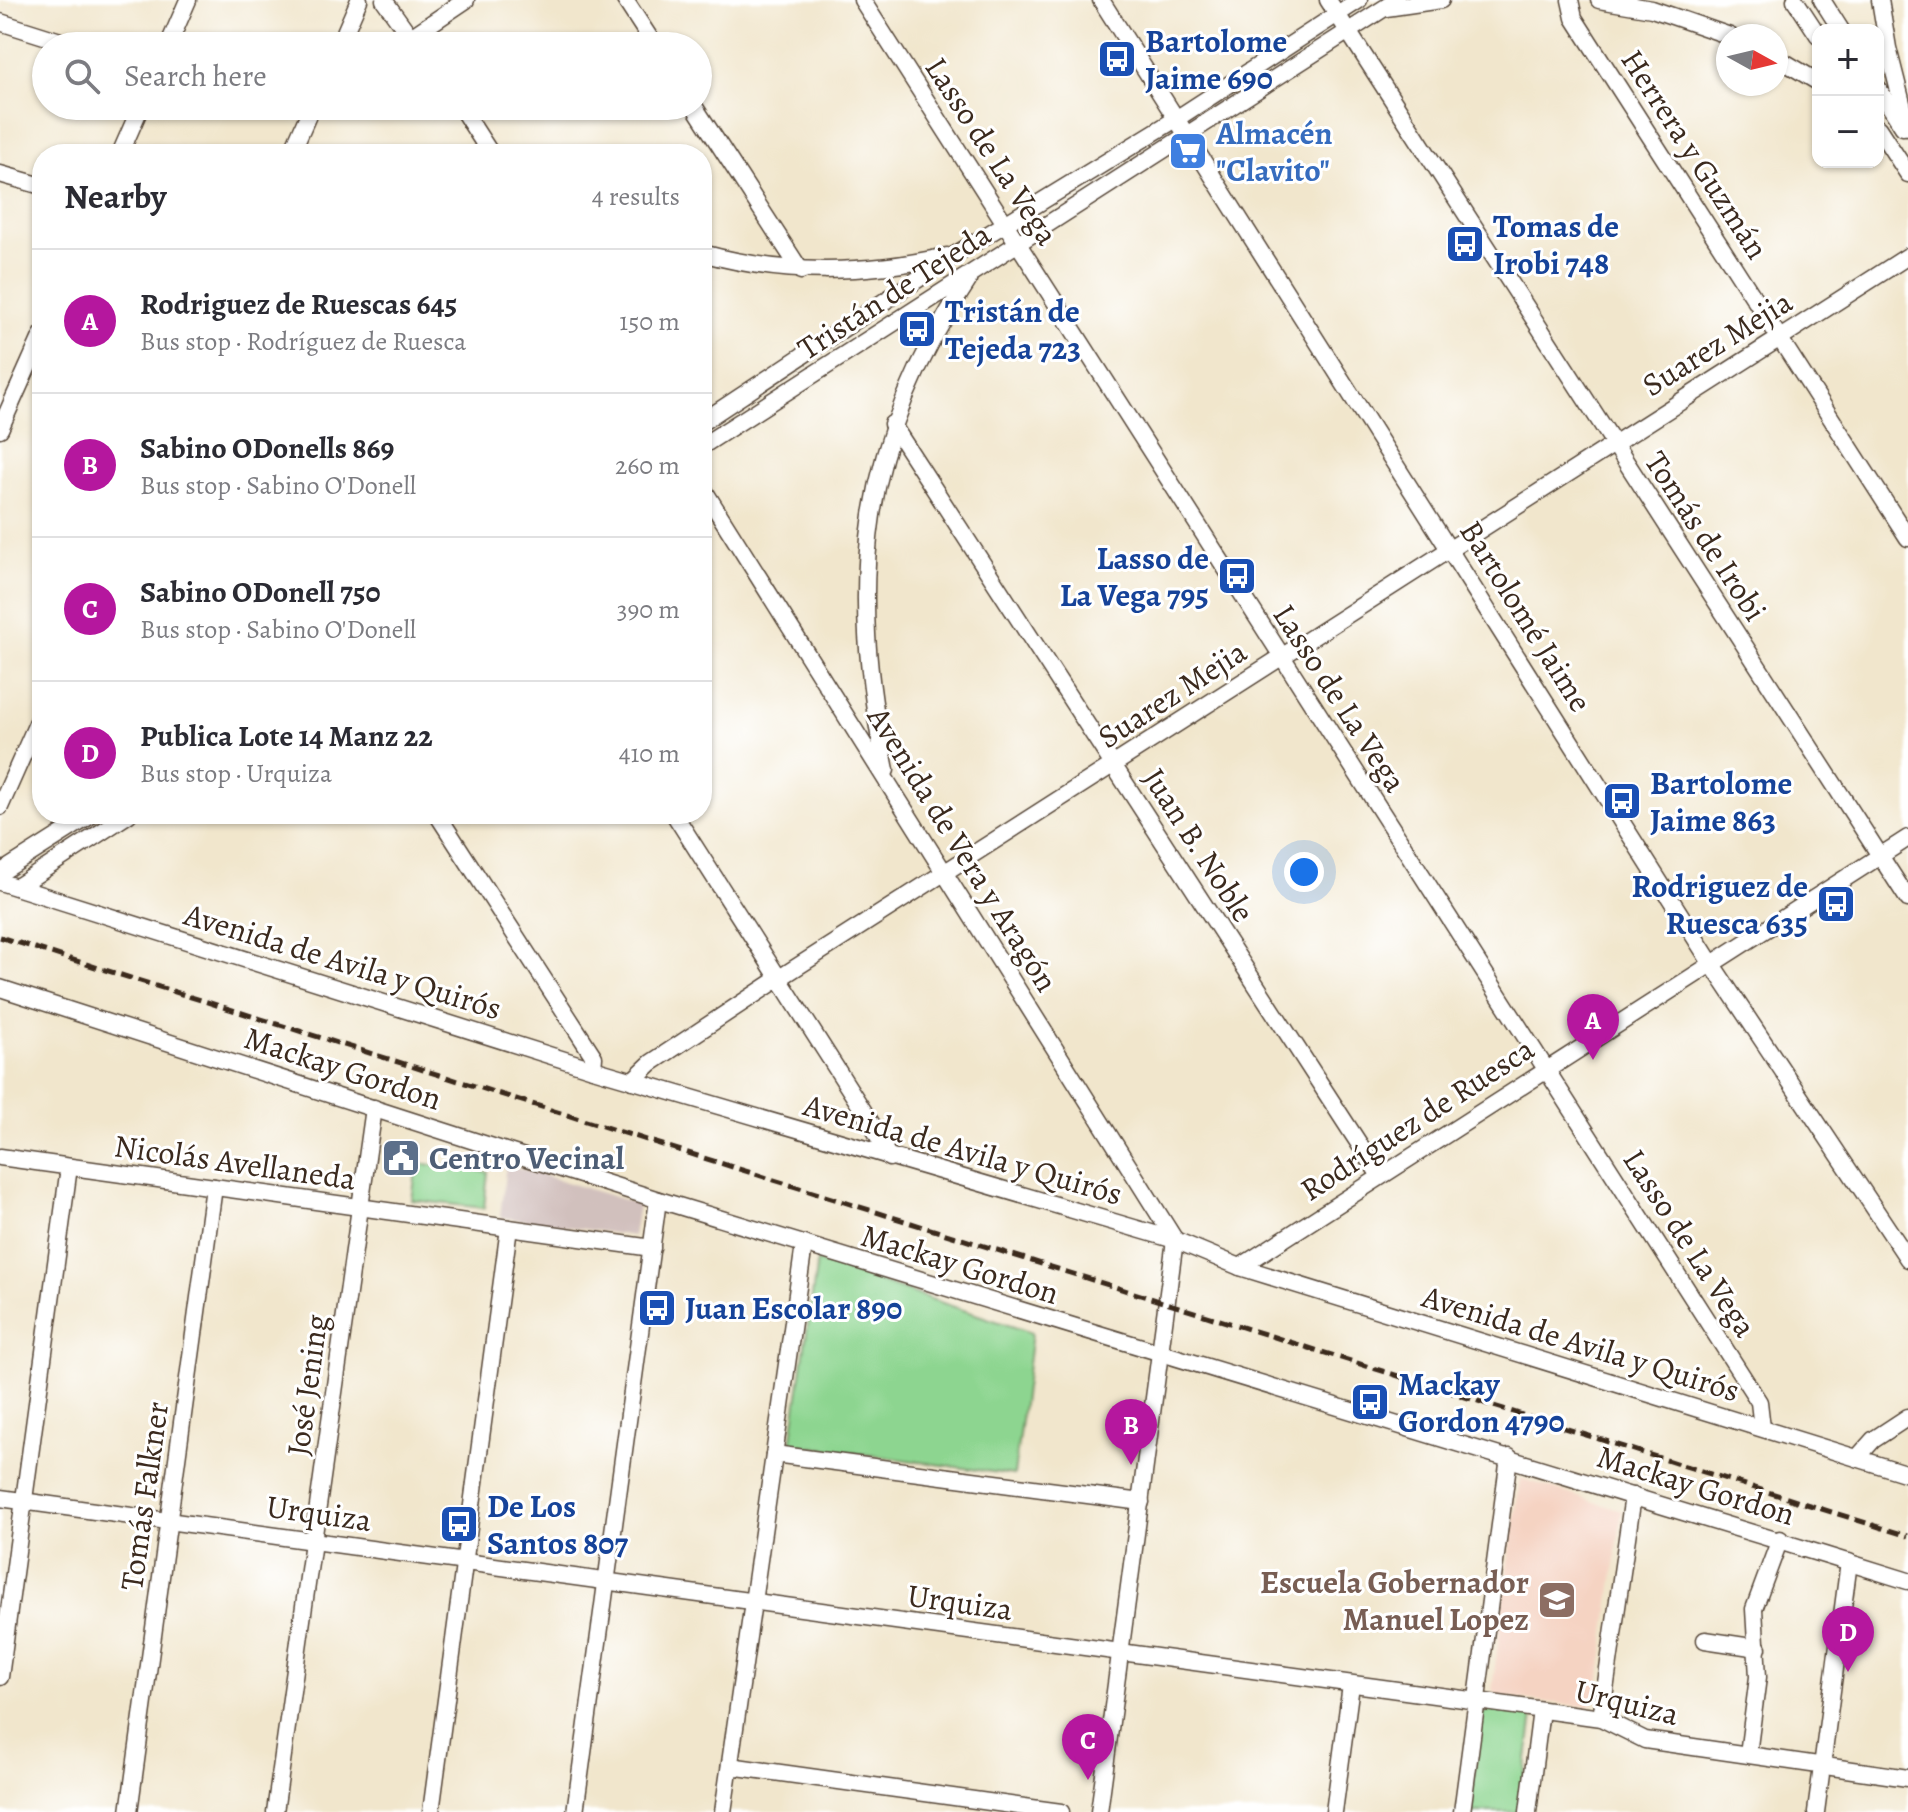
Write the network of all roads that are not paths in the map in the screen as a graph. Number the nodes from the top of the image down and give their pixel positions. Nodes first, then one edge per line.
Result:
1 (188, 0) edge
2 (359, 0) edge
3 (384, 0) edge
4 (466, 0) edge
5 (625, 0) edge
6 (862, 0) edge
7 (1101, 0) edge
8 (1359, 0) edge
9 (1441, 0) edge
10 (1570, 0) edge
11 (1599, 0) edge
12 (1795, 0) edge
13 (1822, 0) edge
14 (1880, 0) edge
15 (1391, 4) edge
16 (1332, 7) edge
17 (0, 22) edge
18 (1837, 24) edge
19 (1812, 26) edge
20 (1716, 31) edge
21 (32, 32) edge
22 (174, 32) edge
23 (345, 32) edge
24 (407, 32) edge
25 (425, 32) edge
26 (646, 32) edge
27 (1348, 33) junction
28 (1788, 64) edge
29 (1812, 78) edge
30 (1883, 96) edge
31 (1176, 119) junction
32 (135, 120) edge
33 (306, 120) edge
34 (469, 120) edge
35 (473, 120) edge
36 (703, 120) edge
37 (1908, 127) edge
38 (1908, 135) edge
39 (1188, 136) junction
40 (1884, 137) edge
41 (1884, 142) edge
42 (124, 144) edge
43 (295, 144) edge
44 (485, 144) edge
45 (496, 144) edge
46 (1892, 149) junction
47 (0, 174) edge
48 (1908, 174) edge
49 (32, 183) edge
50 (1005, 226) junction
51 (1018, 244) junction
52 (956, 254) junction
53 (712, 256) edge
54 (1908, 256) edge
55 (801, 271) junction
56 (973, 274) junction
57 (1778, 337) junction
58 (32, 357) edge
59 (712, 415) edge
60 (892, 424) junction
61 (0, 429) edge
62 (712, 440) edge
63 (1612, 443) junction
64 (712, 503) edge
65 (1908, 538) edge
66 (1449, 548) junction
67 (1281, 656) junction
68 (32, 735) edge
69 (1115, 766) junction
70 (889, 783) junction
71 (0, 807) edge
72 (77, 824) edge
73 (114, 824) edge
74 (443, 824) edge
75 (680, 824) edge
76 (1908, 838) edge
77 (1880, 856) junction
78 (0, 873) edge
79 (945, 873) junction
80 (0, 882) edge
81 (17, 887) junction
82 (1908, 899) edge
83 (1711, 963) junction
84 (778, 979) junction
85 (0, 988) edge
86 (593, 1069) junction
87 (1545, 1070) junction
88 (632, 1081) junction
89 (374, 1108) junction
90 (0, 1157) edge
91 (889, 1158) junction
92 (69, 1167) junction
93 (1380, 1176) junction
94 (214, 1187) junction
95 (658, 1200) junction
96 (360, 1207) junction
97 (509, 1228) junction
98 (1175, 1240) junction
99 (804, 1245) junction
100 (652, 1248) junction
101 (1908, 1259) edge
102 (1240, 1267) junction
103 (1160, 1355) junction
104 (1908, 1417) edge
105 (1762, 1428) junction
106 (774, 1454) junction
107 (1509, 1457) junction
108 (1857, 1458) junction
109 (1908, 1474) edge
110 (1633, 1496) junction
111 (0, 1498) edge
112 (24, 1501) junction
113 (1141, 1502) junction
114 (169, 1521) junction
115 (1780, 1539) junction
116 (314, 1541) junction
117 (464, 1562) junction
118 (1849, 1562) junction
119 (607, 1581) junction
120 (1908, 1581) edge
121 (752, 1602) junction
122 (1705, 1640) dead end
123 (1758, 1648) junction
124 (1120, 1652) junction
125 (0, 1677) edge
126 (1351, 1685) junction
127 (1476, 1701) junction
128 (1541, 1710) junction
129 (1601, 1718) junction
130 (1748, 1754) junction
131 (1822, 1765) junction
132 (730, 1766) junction
133 (1908, 1778) edge
134 (129, 1812) edge
135 (275, 1812) edge
136 (431, 1812) edge
137 (575, 1812) edge
138 (723, 1812) edge
139 (1061, 1812) edge
140 (1099, 1812) edge
141 (1334, 1812) edge
142 (1462, 1812) edge
143 (1528, 1812) edge
144 (1816, 1812) edge

1 - 22 street
2 - 23 street
3 - 24 street
4 - 25 street
5 - 26 street
6 - 50 street, Lasso de La Vega
7 - 31 street, Bartolomé Jaime
8 - 16 street, Tristán de Tejeda
9 - 15 street
10 - 57 street, Herrera y Guzmán
11 - 20 street
12 - 19 street
13 - 18 street
14 - 37 street
15 - 27 street, Tristán de Tejeda
16 - 27 street, Tomás de Irobi
16 - 31 street, Tristán de Tejeda
17 - 21 street
27 - 39 street, Tristán de Tejeda
27 - 63 street, Tomás de Irobi
28 - 29 street
30 - 38 street
31 - 39 street, Bartolomé Jaime
31 - 50 street, Tristán de Tejeda
32 - 42 street
33 - 43 street
34 - 44 street
35 - 45 street
36 - 55 street
39 - 51 street, Tristán de Tejeda
39 - 66 street, Bartolomé Jaime
40 - 46 street
41 - 46 street
46 - 48 street
47 - 49 street
50 - 51 street, Lasso de La Vega
50 - 52 street, Tristán de Tejeda
51 - 56 street, Tristán de Tejeda
51 - 67 street, Lasso de La Vega
52 - 55 street
52 - 59 street, Tristán de Tejeda
53 - 55 street
54 - 57 street, Suarez Mejia
56 - 60 street
56 - 62 street, Tristán de Tejeda
57 - 63 street, Suarez Mejia
57 - 65 street, Herrera y Guzmán
58 - 61 street
60 - 69 street, Juan B. Noble
60 - 70 street
63 - 66 street, Suarez Mejia
63 - 77 street, Tomás de Irobi
64 - 70 street, Avenida de Vera y Aragón
66 - 67 street, Suarez Mejia
66 - 83 street, Bartolomé Jaime
67 - 69 street, Suarez Mejia
67 - 87 street, Lasso de La Vega
68 - 71 street
69 - 79 street, Suarez Mejia
69 - 93 street, Juan B. Noble
70 - 79 street, Avenida de Vera y Aragón
72 - 78 street
73 - 81 street
74 - 86 street
75 - 84 street
76 - 77 street, Rodríguez de Ruesca
77 - 82 street, Tomás de Irobi
77 - 83 street, Rodríguez de Ruesca
79 - 84 street, Suarez Mejia
79 - 98 street, Avenida de Vera y Aragón
80 - 81 street, Avenida de Avila y Quirós
81 - 86 street, Avenida de Avila y Quirós
83 - 87 street, Rodríguez de Ruesca
83 - 101 street, Bartolomé Jaime
84 - 88 street, Suarez Mejia
84 - 91 street
85 - 89 street, Mackay Gordon
86 - 88 street, Avenida de Avila y Quirós
87 - 93 street, Rodríguez de Ruesca
87 - 105 street, Lasso de La Vega
88 - 91 street, Avenida de Avila y Quirós
89 - 95 street, Mackay Gordon
89 - 96 street, José Jening
90 - 92 street, Nicolás Avellaneda
91 - 98 street, Avenida de Avila y Quirós
92 - 94 street, Nicolás Avellaneda
92 - 112 street
93 - 102 street, Rodríguez de Ruesca
94 - 96 street, Nicolás Avellaneda
94 - 114 street, Tomás Falkner
95 - 99 street, Mackay Gordon
95 - 100 street
96 - 97 street, Nicolás Avellaneda
96 - 116 street, José Jening
97 - 100 street, Nicolás Avellaneda
97 - 117 street
98 - 102 street, Avenida de Avila y Quirós
98 - 103 street
99 - 103 street, Mackay Gordon
99 - 106 street
100 - 119 street
102 - 105 street, Avenida de Avila y Quirós
103 - 107 street, Mackay Gordon
103 - 113 street
104 - 108 street
105 - 108 street, Avenida de Avila y Quirós
106 - 113 street
106 - 121 street
107 - 110 street, Mackay Gordon
107 - 127 street
108 - 109 street, Avenida de Avila y Quirós
110 - 115 street, Mackay Gordon
110 - 129 street
111 - 112 street, Urquiza
112 - 114 street, Urquiza
112 - 125 street
113 - 124 street
114 - 116 street, Urquiza
114 - 134 street, Tomás Falkner
115 - 118 street, Mackay Gordon
115 - 123 street
116 - 117 street, Urquiza
116 - 135 street, José Jening
117 - 119 street, Urquiza
117 - 136 street
118 - 120 street, Mackay Gordon
118 - 131 street
119 - 121 street, Urquiza
119 - 137 street
121 - 124 street, Urquiza
121 - 132 street
122 - 123 street
123 - 130 street
124 - 126 street, Urquiza
124 - 140 street
126 - 127 street, Urquiza
126 - 141 street
127 - 128 street, Urquiza
127 - 142 street
128 - 129 street, Urquiza
128 - 143 street
129 - 130 street, Urquiza
130 - 131 street, Urquiza
131 - 133 street, Urquiza
131 - 144 street
132 - 138 street
132 - 139 street

